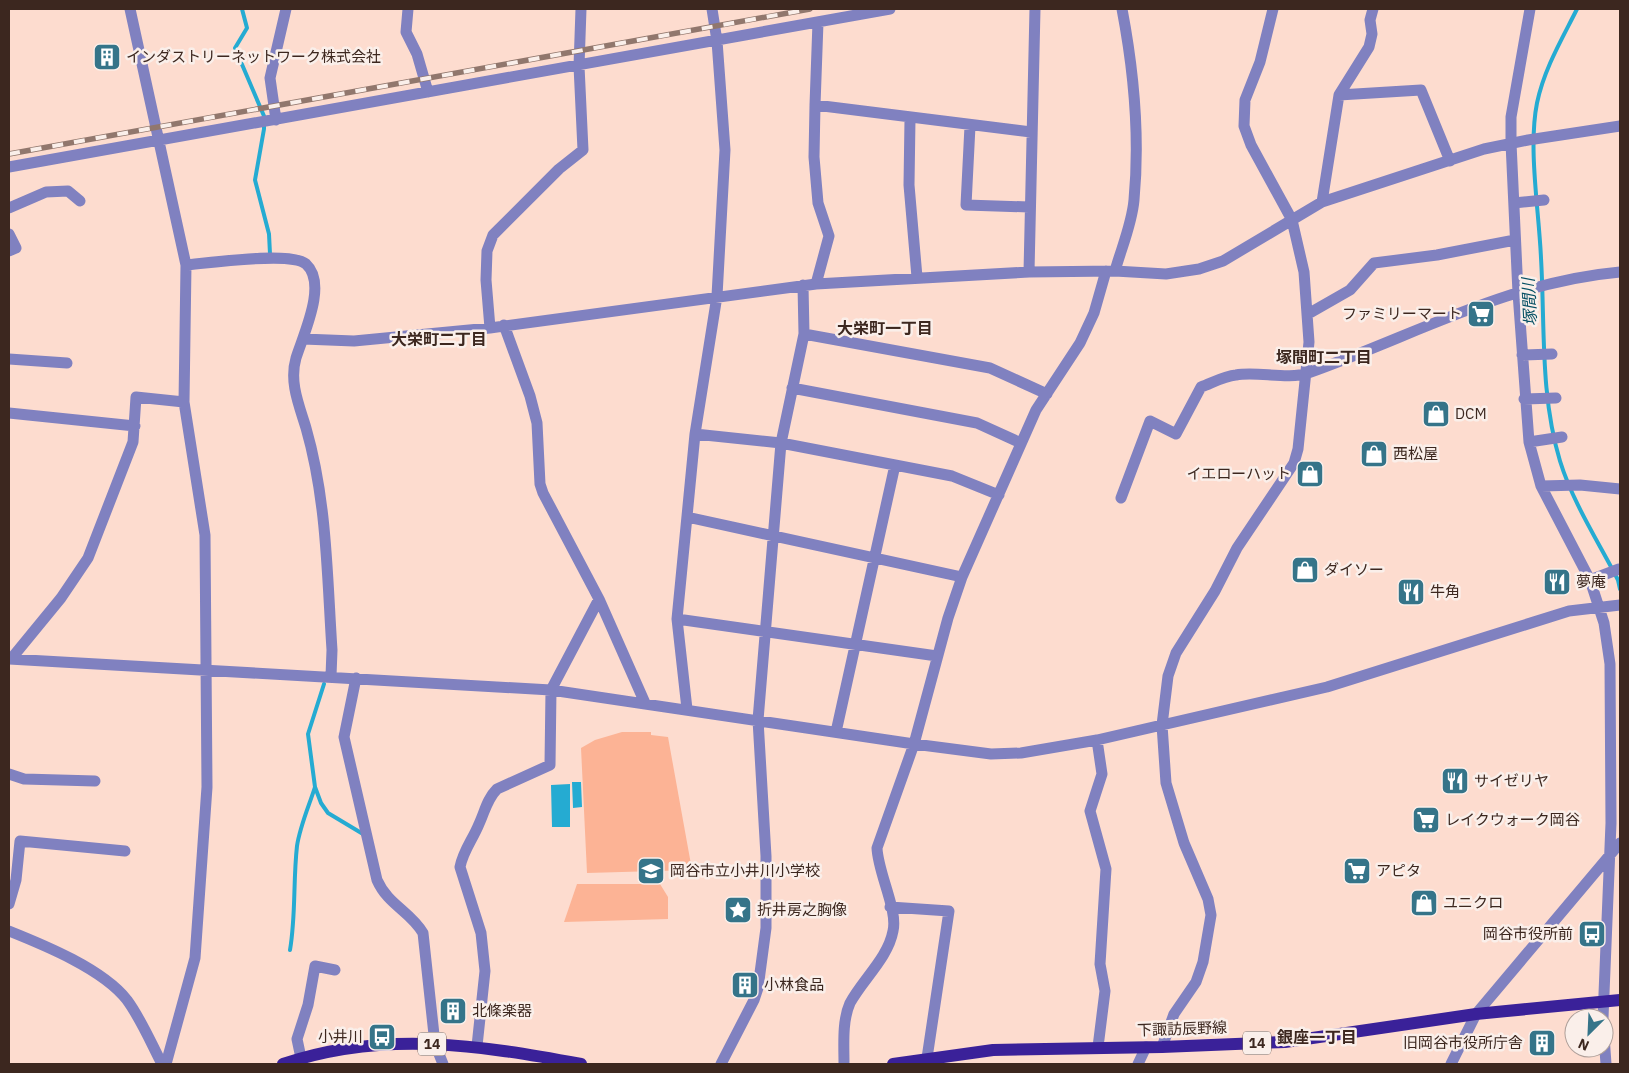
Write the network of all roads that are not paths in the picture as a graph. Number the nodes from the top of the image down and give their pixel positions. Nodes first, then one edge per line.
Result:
1 (130, 9) edge
2 (286, 9) edge
3 (408, 9) edge
4 (581, 9) edge
5 (712, 9) edge
6 (890, 9) edge
7 (1035, 9) edge
8 (1122, 9) edge
9 (1273, 9) edge
10 (1373, 9) edge
11 (1530, 9) edge
12 (818, 22) junction
13 (717, 41) junction
14 (579, 66) junction
15 (428, 92) junction
16 (1339, 94) junction
17 (815, 105) junction
18 (910, 119) junction
19 (276, 120) junction
20 (970, 126) junction
21 (1620, 126) edge
22 (1031, 132) junction
23 (159, 140) junction
24 (1511, 143) junction
25 (1450, 161) junction
26 (9, 166) edge
27 (1544, 200) dead end
28 (80, 201) dead end
29 (1322, 202) junction
30 (1514, 203) junction
31 (1029, 207) junction
32 (9, 208) edge
33 (1292, 220) junction
34 (9, 234) edge
35 (1515, 240) junction
36 (9, 251) edge
37 (186, 265) junction
38 (1111, 271) junction
39 (1029, 272) junction
40 (1620, 272) edge
41 (917, 277) junction
42 (816, 284) junction
43 (803, 286) junction
44 (1518, 293) junction
45 (717, 296) junction
46 (1308, 314) junction
47 (504, 325) junction
48 (490, 328) junction
49 (804, 334) junction
50 (303, 339) junction
51 (1552, 354) dead end
52 (1522, 355) junction
53 (9, 359) edge
54 (67, 363) dead end
55 (1305, 374) junction
56 (792, 388) junction
57 (1048, 394) junction
58 (1556, 398) dead end
59 (1524, 399) junction
60 (184, 402) junction
61 (9, 413) edge
62 (135, 426) junction
63 (694, 434) junction
64 (1562, 438) dead end
65 (1529, 442) junction
66 (781, 443) junction
67 (1021, 443) junction
68 (895, 465) junction
69 (1540, 486) junction
70 (1620, 489) edge
71 (999, 495) junction
72 (1121, 498) dead end
73 (687, 517) junction
74 (772, 535) junction
75 (874, 558) junction
76 (1619, 569) dead end
77 (962, 578) junction
78 (1590, 580) junction
79 (599, 599) junction
80 (1619, 605) edge
81 (1599, 607) junction
82 (677, 619) junction
83 (765, 632) junction
84 (855, 645) junction
85 (937, 656) junction
86 (10, 659) edge
87 (208, 670) junction
88 (331, 676) junction
89 (356, 678) junction
90 (1615, 680) edge
91 (551, 690) junction
92 (645, 703) junction
93 (687, 710) junction
94 (758, 720) junction
95 (1162, 725) junction
96 (1616, 726) edge
97 (836, 732) junction
98 (1097, 740) junction
99 (914, 744) junction
100 (9, 774) edge
101 (95, 780) dead end
102 (1620, 843) edge
103 (125, 851) dead end
104 (1609, 855) junction
105 (9, 904) edge
106 (890, 907) junction
107 (9, 930) edge
108 (335, 970) dead end
109 (1603, 1000) junction
110 (1620, 1000) edge
111 (1603, 1008) edge
112 (1476, 1014) junction
113 (435, 1044) junction
114 (477, 1046) junction
115 (1098, 1047) junction
116 (1146, 1047) junction
117 (1162, 1047) junction
118 (301, 1058) junction
119 (927, 1058) junction
120 (162, 1064) edge
121 (166, 1064) edge
122 (283, 1064) edge
123 (443, 1064) edge
124 (581, 1064) edge
125 (721, 1064) edge
126 (844, 1064) edge
127 (898, 1064) edge
128 (1138, 1064) edge
129 (1451, 1064) edge

1 - 23 street
2 - 19 street
3 - 15 street
4 - 14 street
5 - 13 street
6 - 12 street
7 - 22 street
8 - 38 street
9 - 33 street
10 - 16 street
11 - 24 street
12 - 13 street
12 - 17 street
13 - 14 street
13 - 45 street
14 - 15 street
14 - 48 street
15 - 19 street
16 - 25 street
16 - 29 street
17 - 18 street
17 - 42 street
18 - 20 street
18 - 41 street
19 - 23 street
20 - 22 street
20 - 31 street
21 - 24 street
22 - 31 street
23 - 26 street
23 - 37 street
24 - 25 street
24 - 30 street
25 - 29 street
27 - 30 street
28 - 32 street
29 - 33 street
30 - 35 street
31 - 39 street
33 - 38 street
33 - 46 street
34 - 36 street
35 - 44 street
35 - 46 street
37 - 50 street
37 - 60 street
38 - 39 street
38 - 57 street
39 - 41 street
40 - 44 street
41 - 42 street
42 - 43 street
43 - 45 street
43 - 49 street
44 - 52 street
44 - 55 street
45 - 47 street
45 - 63 street
46 - 55 street
47 - 48 street
47 - 79 street
48 - 50 street
49 - 56 street
49 - 57 street
50 - 88 street
51 - 52 street
52 - 59 street
53 - 54 street
55 - 72 street
55 - 95 street
56 - 66 street
56 - 67 street
57 - 67 street
58 - 59 street
59 - 65 street
60 - 62 street
60 - 87 street
61 - 62 street
62 - 86 street
63 - 66 street
63 - 73 street
64 - 65 street
65 - 69 street
66 - 68 street
66 - 74 street
67 - 71 street
68 - 71 street
68 - 75 street
69 - 70 street
69 - 78 street
71 - 77 street
73 - 74 street
73 - 82 street
74 - 75 street
74 - 83 street
75 - 77 street
75 - 84 street
76 - 78 street
77 - 85 street
78 - 81 street
79 - 91 street
79 - 92 street
80 - 81 street
81 - 90 street
81 - 95 street
82 - 83 street
82 - 93 street
83 - 84 street
83 - 94 street
84 - 85 street
84 - 97 street
85 - 99 street
86 - 87 street
87 - 88 street
87 - 121 street
88 - 89 street
89 - 91 street
89 - 113 street
90 - 96 street
91 - 92 street
91 - 114 street
92 - 93 street
93 - 94 street
94 - 97 street
94 - 125 street
95 - 98 street
95 - 117 street
96 - 104 street
97 - 99 street
98 - 99 street
98 - 115 street
99 - 106 street
100 - 101 street
102 - 104 street
103 - 105 street
104 - 109 street
104 - 112 street
106 - 119 street
106 - 126 street
107 - 120 street
108 - 118 street
109 - 110 main road, 下諏訪辰野線 / 14
109 - 111 street
109 - 112 main road, 下諏訪辰野線 / 14
112 - 117 main road, 下諏訪辰野線 / 14
112 - 129 street
113 - 114 main road, 14
113 - 118 main road, 14
113 - 123 street
114 - 124 main road, 14
115 - 116 main road, 下諏訪辰野線 / 14
115 - 119 main road, 下諏訪辰野線 / 14
116 - 117 main road, 下諏訪辰野線 / 14
116 - 128 street
118 - 122 main road, 14
119 - 127 main road, 下諏訪辰野線 / 14

